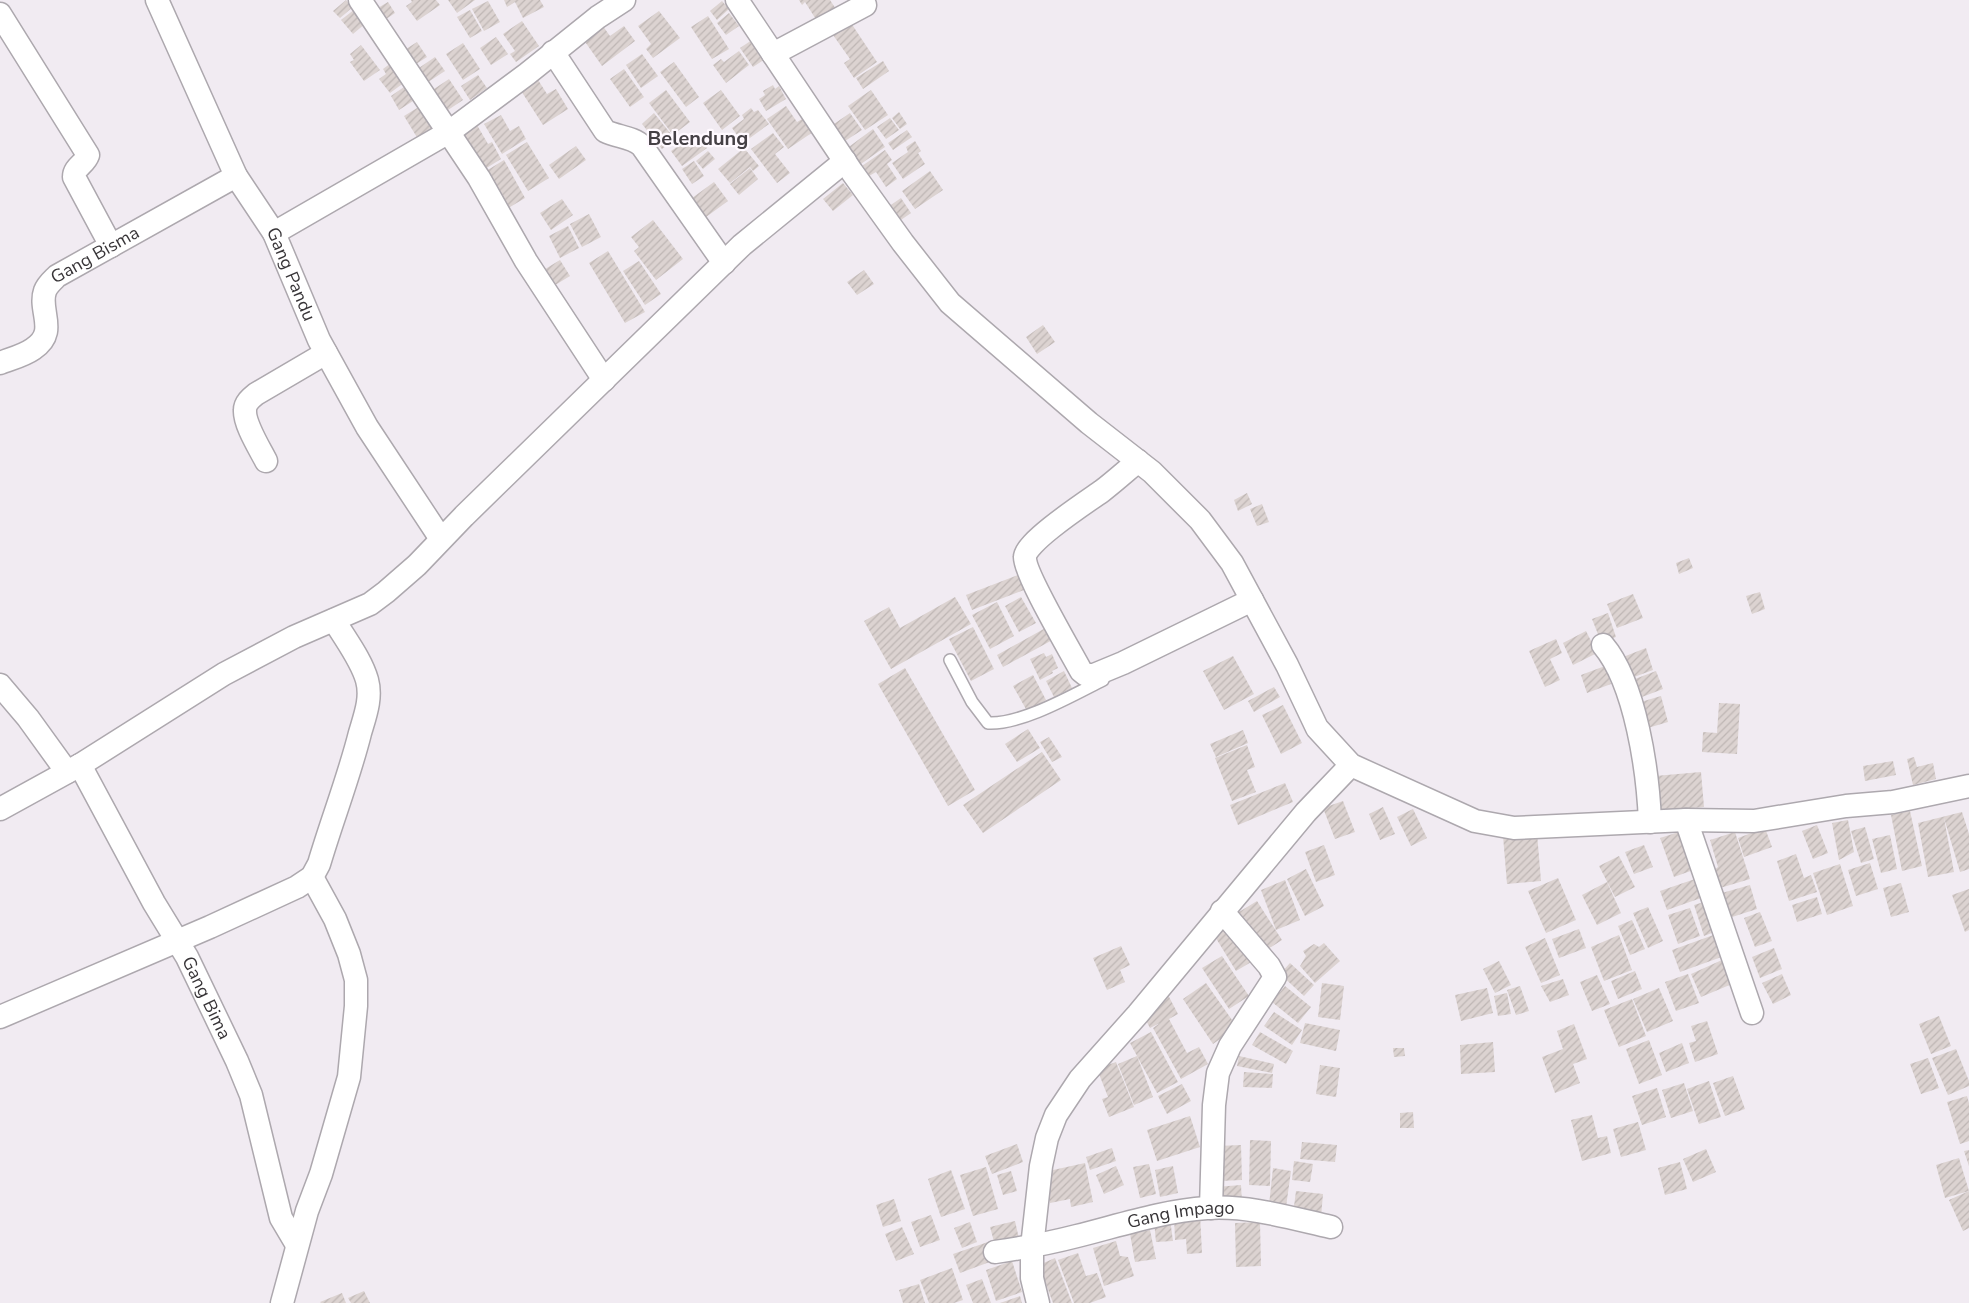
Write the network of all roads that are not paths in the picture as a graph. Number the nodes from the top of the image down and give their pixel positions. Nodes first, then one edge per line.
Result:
1 (157, 0) edge
2 (360, 0) edge
3 (624, 0) edge
4 (736, 0) edge
5 (864, 5) dead end
6 (0, 14) edge
7 (553, 52) junction
8 (773, 54) junction
9 (449, 132) junction
10 (845, 161) junction
11 (236, 176) junction
12 (274, 233) junction
13 (111, 246) junction
14 (724, 263) junction
15 (326, 353) junction
16 (0, 363) edge
17 (604, 380) junction
18 (266, 461) dead end
19 (1138, 461) junction
20 (441, 539) junction
21 (1254, 604) junction
22 (334, 620) junction
23 (1603, 645) dead end
24 (950, 660) dead end
25 (0, 685) edge
26 (1351, 765) junction
27 (74, 768) junction
28 (1969, 786) edge
29 (0, 809) edge
30 (1686, 820) junction
31 (1650, 822) junction
32 (312, 878) junction
33 (1222, 911) junction
34 (178, 941) junction
35 (1752, 1013) dead end
36 (0, 1016) edge
37 (1211, 1208) junction
38 (1331, 1227) dead end
39 (297, 1245) junction
40 (1032, 1247) junction
41 (995, 1252) dead end
42 (282, 1303) edge
43 (1038, 1303) edge

1 - 11 street, Gang Pandu
2 - 9 street
3 - 7 street
4 - 8 street
5 - 8 street
6 - 13 street
7 - 9 street
7 - 14 street
8 - 10 street
9 - 12 street
9 - 17 street
10 - 14 street
10 - 19 street
11 - 12 street, Gang Pandu
11 - 13 street, Gang Bisma
12 - 15 street, Gang Pandu
13 - 16 street, Gang Bisma
14 - 17 street
15 - 18 street
15 - 20 street, Gang Pandu
17 - 20 street
19 - 21 street
19 - 21 street
20 - 22 street
21 - 24 lane
21 - 26 street
22 - 27 street
22 - 32 street
23 - 31 street
25 - 27 street, Gang Bima
26 - 31 street
26 - 33 street
27 - 29 street
27 - 34 street, Gang Bima
28 - 30 street
30 - 31 street
30 - 35 street
32 - 34 street
32 - 39 street
33 - 37 street
33 - 40 street
34 - 36 street
34 - 39 street, Gang Bima
37 - 38 street, Gang Impago
37 - 40 street, Gang Impago
39 - 42 street
40 - 41 street, Gang Impago
40 - 43 street

